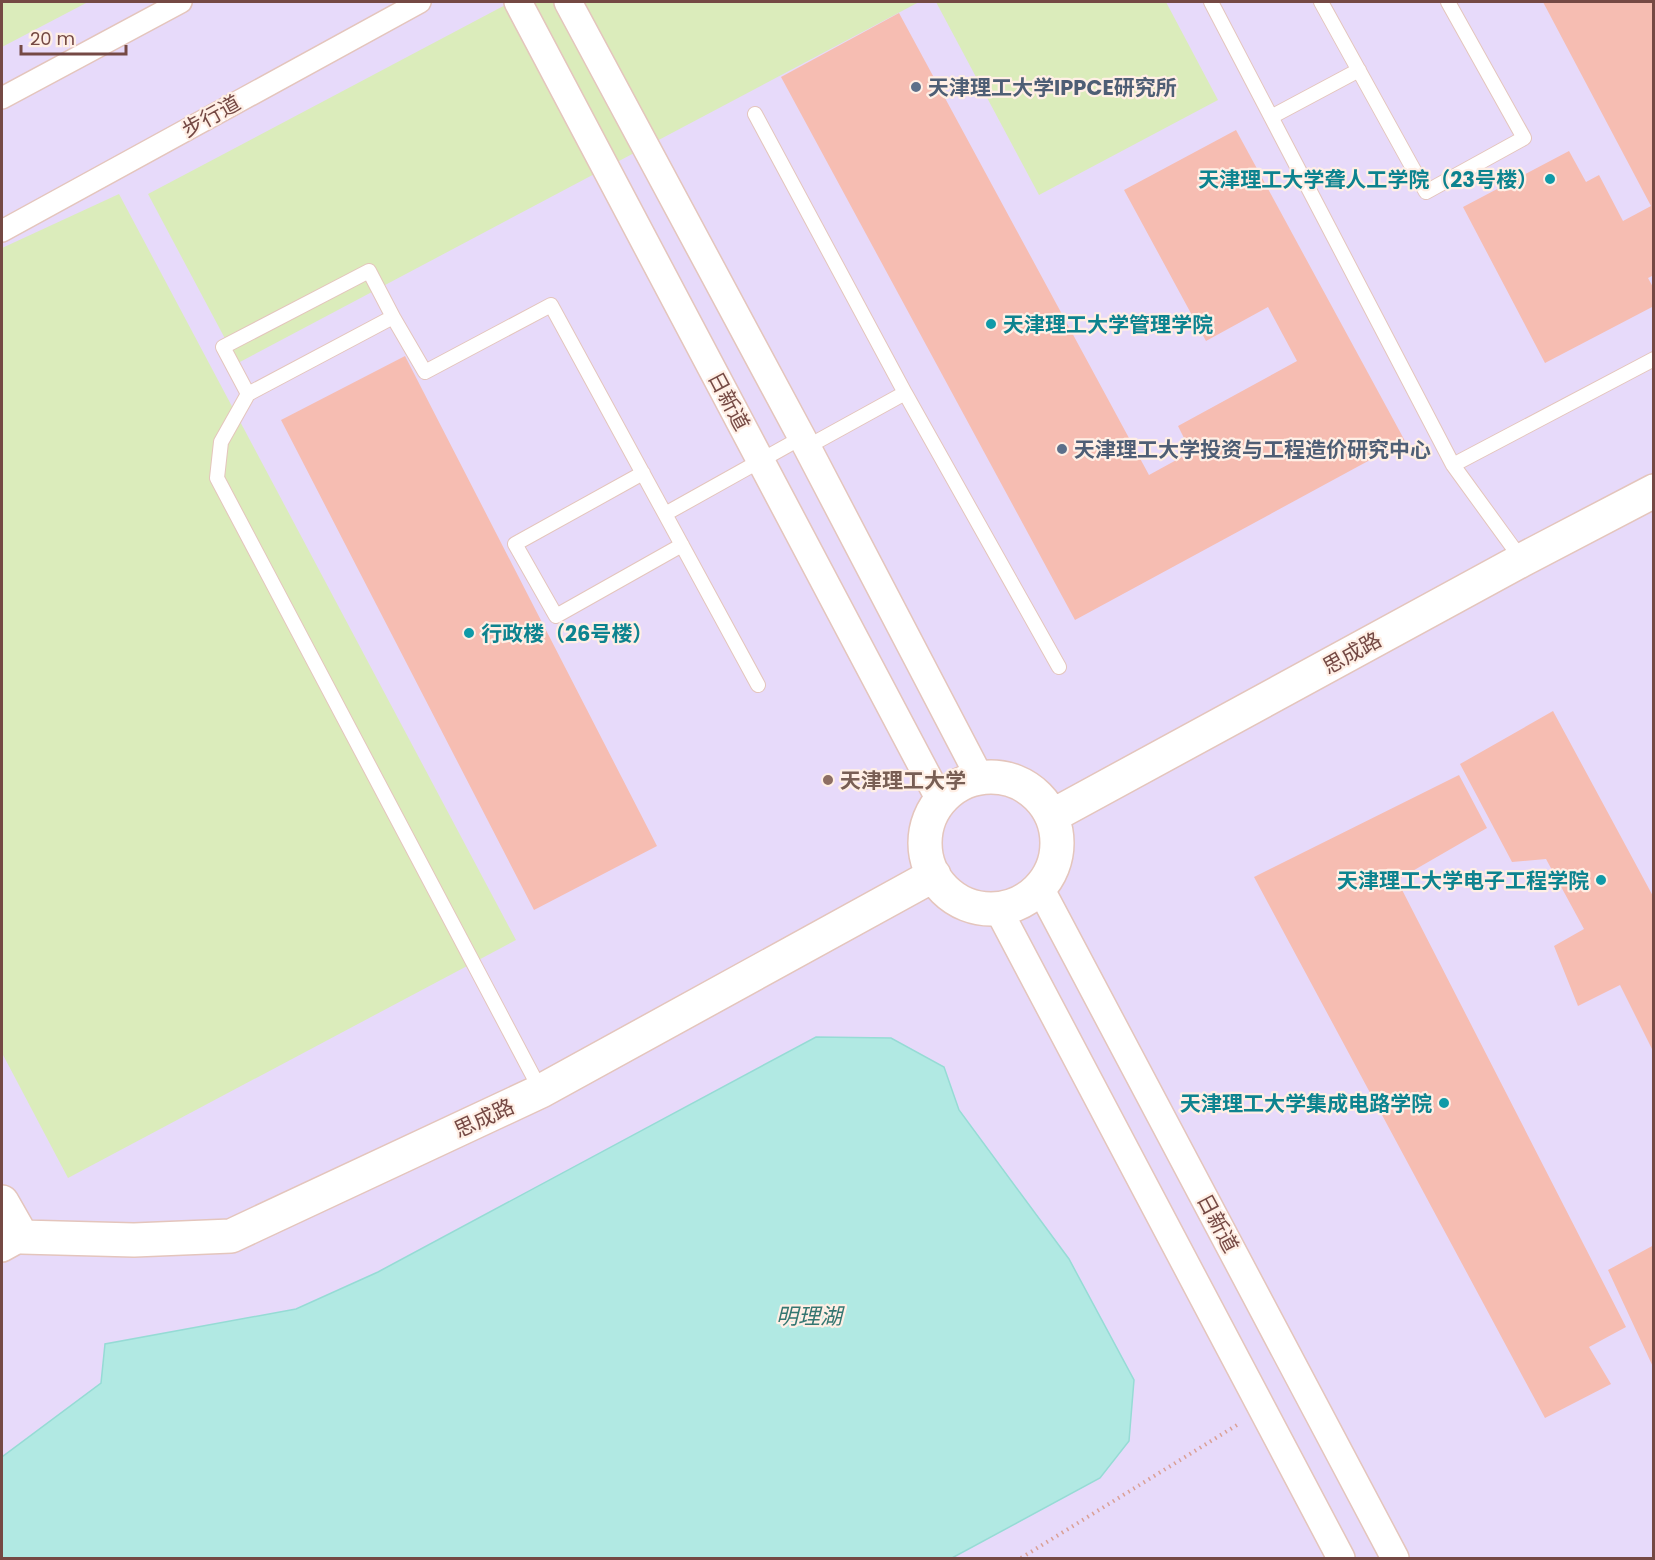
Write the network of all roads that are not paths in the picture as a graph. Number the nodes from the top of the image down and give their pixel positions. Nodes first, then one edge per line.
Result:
1 (181, 2) edge
2 (420, 2) edge
3 (518, 2) edge
4 (568, 2) edge
5 (1211, 2) edge
6 (1321, 2) edge
7 (1448, 2) edge
8 (1359, 70) junction
9 (2, 98) edge
10 (755, 114) dead end
11 (1271, 117) junction
12 (2, 231) edge
13 (393, 317) junction
14 (1653, 359) edge
15 (905, 393) junction
16 (248, 394) junction
17 (804, 443) junction
18 (761, 461) junction
19 (1453, 465) junction
20 (643, 473) junction
21 (1653, 491) edge
22 (665, 514) junction
23 (682, 544) junction
24 (1522, 560) junction
25 (1059, 667) dead end
26 (758, 684) dead end
27 (980, 778) junction
28 (940, 800) junction
29 (1052, 816) junction
30 (934, 875) junction
31 (1040, 888) junction
32 (998, 909) junction
33 (541, 1091) junction
34 (2, 1202) edge
35 (12, 1243) edge
36 (1341, 1558) edge
37 (1395, 1558) edge

1 - 9 street
2 - 12 street, 步行道
3 - 18 street, 日新道
4 - 17 street
5 - 11 lane
6 - 8 lane
7 - 8 lane
8 - 11 lane
10 - 15 lane
11 - 19 lane
13 - 16 lane
13 - 16 lane
13 - 20 lane
14 - 19 lane
15 - 17 lane
15 - 25 lane
16 - 33 lane
17 - 18 lane
17 - 27 street
18 - 22 lane
18 - 28 street, 日新道
19 - 24 lane
20 - 22 lane
20 - 23 lane
21 - 24 street, 思成路
22 - 23 lane
23 - 26 lane
24 - 29 street, 思成路
27 - 28 street
27 - 29 street
28 - 30 street
29 - 31 street
30 - 32 street
30 - 33 street, 思成路
31 - 32 street
31 - 37 street, 日新道
32 - 36 street
33 - 35 street, 思成路
34 - 35 street

